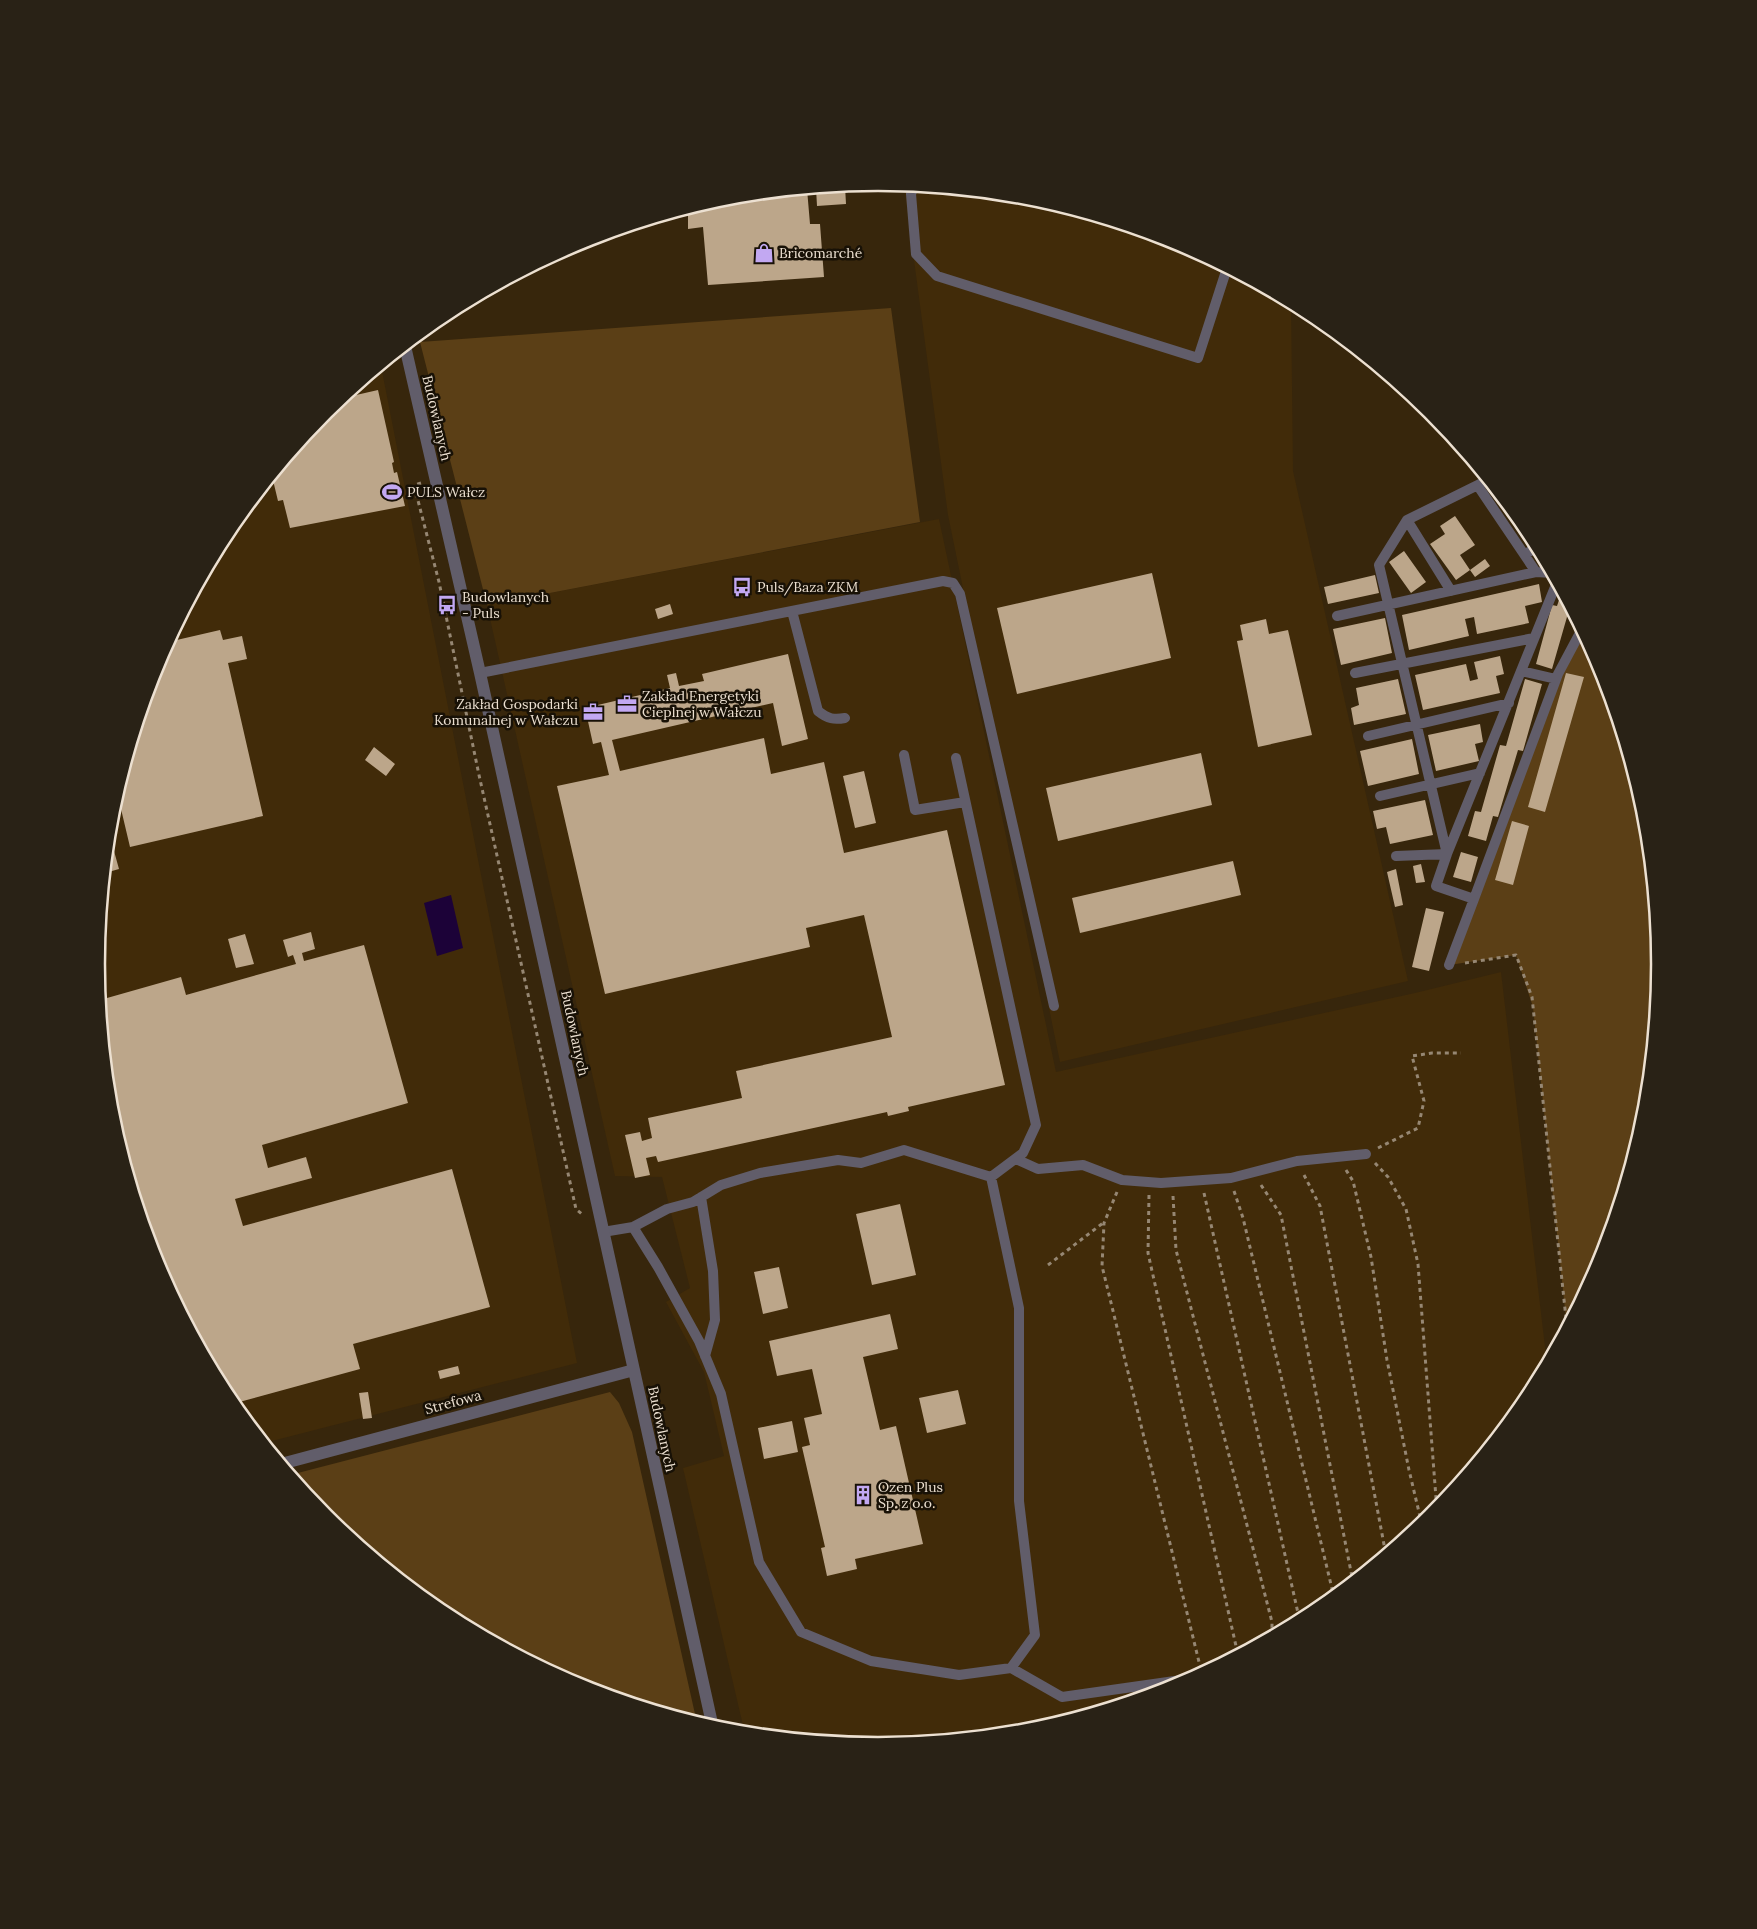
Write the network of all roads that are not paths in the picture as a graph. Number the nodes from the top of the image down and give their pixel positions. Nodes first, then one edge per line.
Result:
1 (912, 192) edge
2 (1225, 273) edge
3 (406, 352) edge
4 (1483, 483) edge
5 (1478, 486) junction
6 (1407, 520) junction
7 (1531, 550) edge
8 (1525, 554) junction
9 (1536, 572) junction
10 (1545, 573) edge
11 (1554, 589) edge
12 (1451, 591) junction
13 (1388, 605) junction
14 (792, 611) junction
15 (1338, 616) dead end
16 (1579, 636) edge
17 (1534, 638) junction
18 (1402, 664) junction
19 (1521, 672) junction
20 (480, 673) junction
21 (1355, 673) dead end
22 (1556, 679) junction
23 (1509, 703) junction
24 (845, 718) dead end
25 (1416, 725) junction
26 (1368, 736) dead end
27 (904, 755) dead end
28 (956, 758) dead end
29 (1480, 773) junction
30 (1430, 785) junction
31 (1380, 796) dead end
32 (965, 802) junction
33 (1447, 854) junction
34 (1396, 856) dead end
35 (1474, 899) junction
36 (1449, 965) road end
37 (1054, 1006) dead end
38 (1366, 1154) road end
39 (1016, 1159) junction
40 (991, 1177) junction
41 (701, 1197) junction
42 (633, 1227) junction
43 (603, 1232) junction
44 (705, 1356) junction
45 (634, 1370) junction
46 (287, 1462) edge
47 (1011, 1668) junction
48 (1167, 1682) edge
49 (711, 1719) edge

1 - 2 lane
3 - 20 street, Budowlanych
4 - 5 lane
5 - 6 lane
5 - 8 lane
6 - 12 lane
6 - 13 lane
7 - 8 lane
8 - 9 lane
9 - 10 lane
9 - 12 lane
11 - 17 lane
12 - 13 lane
13 - 15 lane
13 - 18 lane
14 - 20 lane
14 - 24 lane
14 - 37 lane
16 - 22 lane
17 - 18 lane
17 - 19 lane
18 - 21 lane
18 - 25 lane
19 - 22 lane
19 - 23 lane
20 - 43 street, Budowlanych
22 - 35 lane
23 - 25 lane
23 - 29 lane
25 - 26 lane
25 - 30 lane
27 - 32 lane
28 - 32 lane
29 - 30 lane
29 - 33 lane
30 - 31 lane
30 - 33 lane
32 - 39 lane
33 - 34 lane
33 - 35 lane
35 - 36 lane
38 - 39 lane
39 - 40 lane
40 - 41 lane
40 - 47 lane
41 - 42 lane
41 - 44 lane
42 - 43 lane
42 - 44 lane
43 - 45 street, Budowlanych
44 - 47 lane
45 - 46 street, Strefowa
45 - 49 street, Budowlanych
47 - 48 lane

